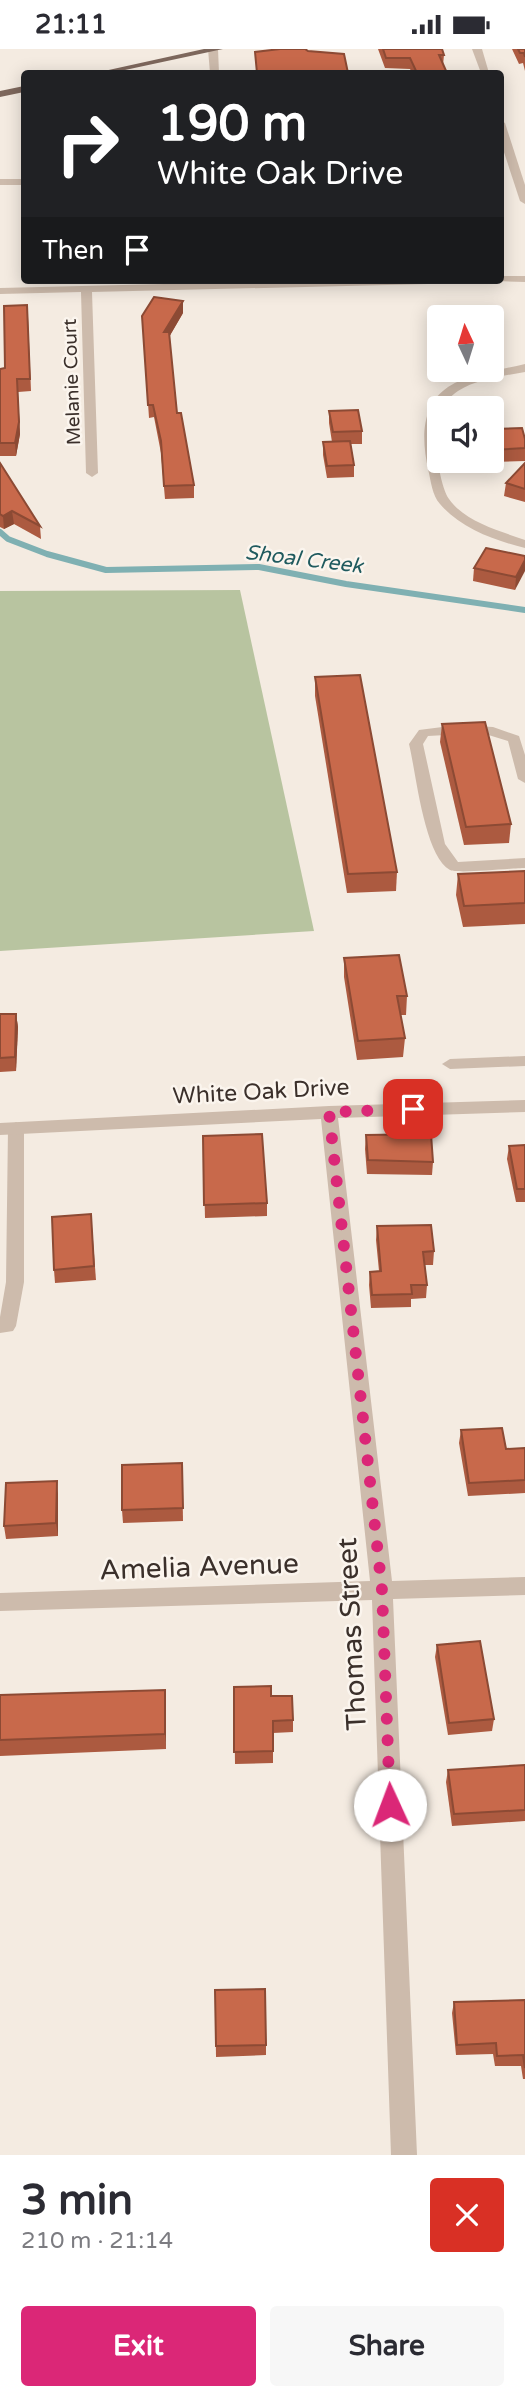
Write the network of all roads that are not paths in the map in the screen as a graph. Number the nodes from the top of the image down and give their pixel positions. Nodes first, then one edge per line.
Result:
1 (215, 49) edge
2 (477, 49) edge
3 (114, 70) edge
4 (215, 70) edge
5 (484, 70) edge
6 (21, 90) edge
7 (0, 94) edge
8 (504, 135) edge
9 (0, 182) edge
10 (21, 182) edge
11 (525, 201) edge
12 (504, 279) edge
13 (525, 279) edge
14 (198, 284) edge
15 (86, 290) junction
16 (0, 291) edge
17 (525, 368) edge
18 (92, 473) dead end
19 (525, 544) edge
20 (525, 779) edge
21 (525, 863) edge
22 (525, 1061) edge
23 (450, 1064) dead end
24 (525, 1106) edge
25 (329, 1112) junction
26 (8, 1129) edge
27 (0, 1326) edge
28 (525, 1586) edge
29 (382, 1590) junction
30 (0, 1602) edge
31 (404, 2155) edge

1 - 3 main road
1 - 4 street
2 - 5 street
6 - 7 main road
8 - 11 street
9 - 10 street
12 - 13 street
14 - 15 street
15 - 16 street
15 - 18 street, Melanie Court
17 - 19 street
20 - 21 lane
22 - 23 lane
24 - 25 street, White Oak Drive
25 - 26 street, White Oak Drive
25 - 29 street, Thomas Street
26 - 27 lane
28 - 29 street, Amelia Avenue
29 - 30 street, Amelia Avenue
29 - 31 street, Thomas Street

